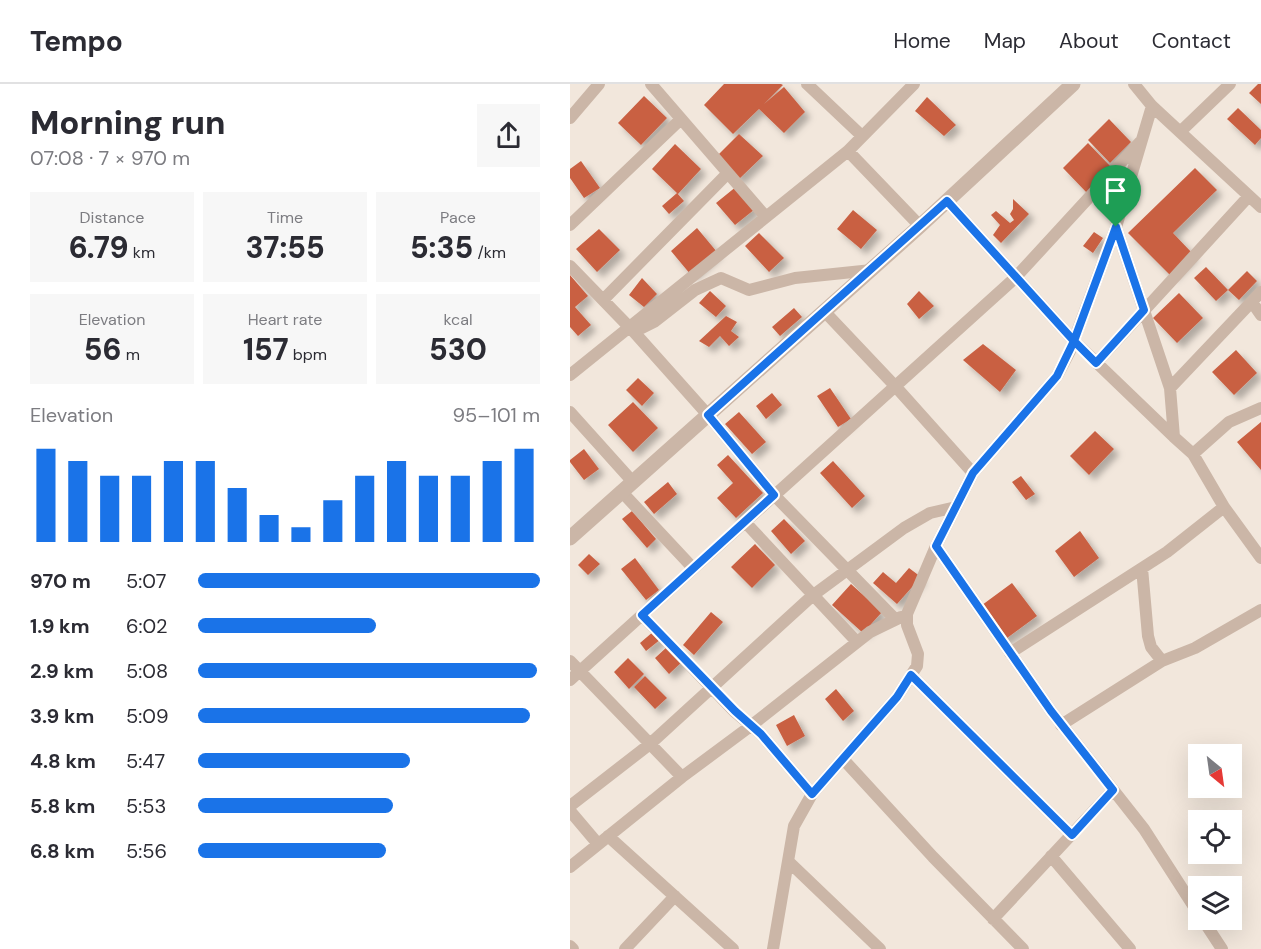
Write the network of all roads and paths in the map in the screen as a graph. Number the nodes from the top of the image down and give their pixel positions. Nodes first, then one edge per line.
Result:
1 (599, 84) edge
2 (652, 84) edge
3 (807, 84) edge
4 (914, 84) edge
5 (1073, 84) edge
6 (1134, 84) edge
7 (1230, 84) edge
8 (1152, 106) junction
9 (570, 118) edge
10 (680, 120) junction
11 (1180, 132) junction
12 (862, 136) junction
13 (1142, 140) junction
14 (848, 150) junction
15 (728, 173) junction
16 (1249, 196) junction
17 (947, 201) junction
18 (1261, 207) edge
19 (766, 217) junction
20 (570, 225) edge
21 (920, 226) junction
22 (1116, 227) junction
23 (570, 266) edge
24 (872, 270) junction
25 (1015, 278) junction
26 (1261, 292) edge
27 (603, 300) junction
28 (1252, 302) junction
29 (1144, 310) junction
30 (825, 312) junction
31 (1261, 315) edge
32 (632, 329) junction
33 (1074, 341) junction
34 (1096, 363) junction
35 (570, 375) edge
36 (896, 387) junction
37 (1170, 388) junction
38 (1261, 408) edge
39 (570, 412) edge
40 (708, 415) junction
41 (1174, 438) junction
42 (1193, 454) junction
43 (973, 473) junction
44 (627, 486) junction
45 (774, 495) junction
46 (956, 507) junction
47 (1224, 507) junction
48 (745, 522) junction
49 (570, 538) edge
50 (936, 546) junction
51 (1261, 558) edge
52 (693, 568) junction
53 (1142, 568) junction
54 (847, 569) junction
55 (812, 596) junction
56 (1261, 610) edge
57 (907, 614) junction
58 (642, 615) junction
59 (895, 619) junction
60 (857, 642) junction
61 (1010, 653) junction
62 (570, 661) edge
63 (1162, 661) junction
64 (911, 675) junction
65 (575, 676) edge
66 (712, 687) junction
67 (752, 725) junction
68 (1061, 725) junction
69 (650, 744) junction
70 (843, 759) junction
71 (682, 777) junction
72 (1113, 790) junction
73 (812, 794) junction
74 (570, 806) edge
75 (570, 811) edge
76 (1072, 835) junction
77 (603, 840) junction
78 (1051, 856) junction
79 (788, 861) junction
80 (570, 867) edge
81 (675, 896) junction
82 (1188, 897) edge
83 (993, 919) junction
84 (1210, 930) edge
85 (570, 946) edge
86 (728, 947) edge
87 (573, 949) edge
88 (625, 949) edge
89 (773, 949) edge
90 (880, 949) edge
91 (1023, 949) edge
92 (1130, 949) edge
93 (1222, 949) edge

1 - 9 street
2 - 10 street
3 - 12 street
4 - 12 street
5 - 17 street
6 - 8 street
7 - 11 street
8 - 11 street
8 - 13 street
10 - 15 street
10 - 20 street
11 - 16 street
12 - 14 street
13 - 22 street
13 - 25 street
14 - 19 street
14 - 21 street
15 - 19 street
15 - 27 street
16 - 18 street
16 - 29 street
17 - 21 street
17 - 25 street
19 - 32 street
21 - 24 street
22 - 29 street
22 - 33 street
23 - 27 street
24 - 30 street
24 - 32 street
25 - 33 street
25 - 36 street
26 - 28 street
27 - 32 street
28 - 31 street
28 - 37 street
29 - 34 street
29 - 37 street
30 - 36 street
30 - 40 street
32 - 35 street
32 - 40 street
33 - 34 street
33 - 43 street
34 - 41 street
36 - 43 street
36 - 45 street
37 - 41 street
38 - 42 street
39 - 44 street
40 - 44 street
40 - 45 street
41 - 42 street
42 - 47 street
43 - 46 street
44 - 49 street
44 - 52 street
45 - 48 street
45 - 54 street
46 - 50 street
46 - 54 street
47 - 51 street
47 - 53 street
48 - 52 street
48 - 55 street
50 - 57 street
50 - 61 street
52 - 58 street
53 - 61 street
53 - 63 street
54 - 55 street
54 - 59 street
55 - 60 street
55 - 66 street
56 - 63 street
57 - 59 street
57 - 64 street
58 - 65 street
58 - 66 street
59 - 60 street
60 - 67 street
61 - 68 street
62 - 65 street
63 - 68 street
64 - 70 street
64 - 76 street
65 - 69 street
66 - 67 street
66 - 69 street
67 - 71 street
67 - 73 street
68 - 72 street
69 - 71 street
69 - 74 street
70 - 73 street
70 - 83 street
71 - 77 street
72 - 76 street
72 - 82 street
73 - 79 street
75 - 77 street
76 - 78 street
77 - 80 street
77 - 81 street
78 - 83 street
78 - 92 street
79 - 89 street
79 - 90 street
81 - 86 street
81 - 88 street
83 - 91 street
84 - 93 street
85 - 87 street

